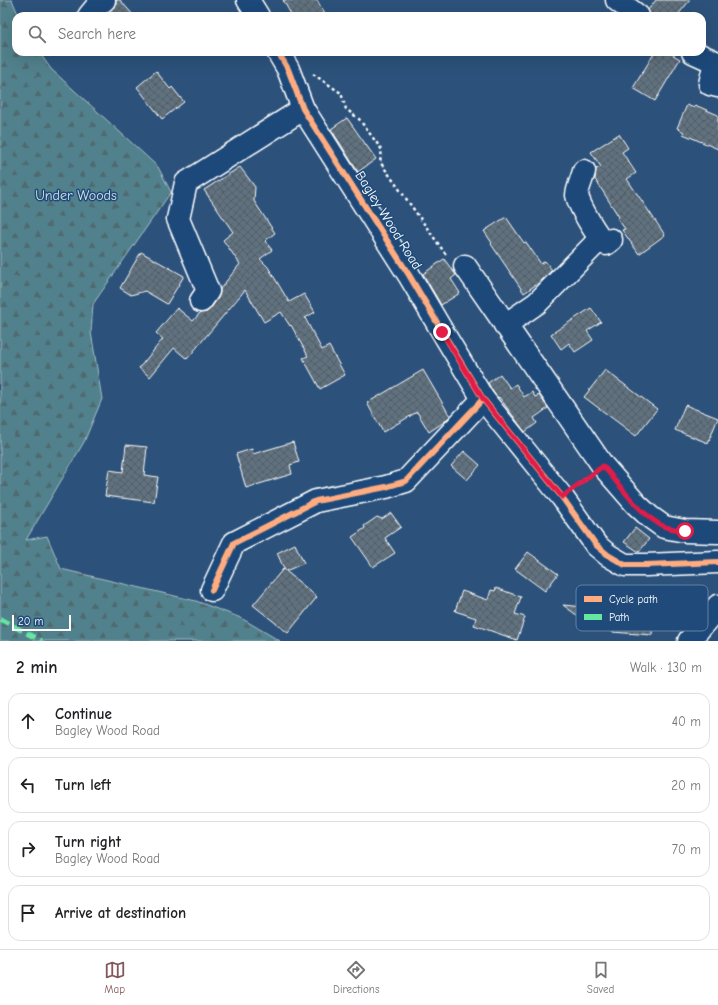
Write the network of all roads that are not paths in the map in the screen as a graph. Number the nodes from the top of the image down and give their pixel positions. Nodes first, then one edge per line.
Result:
1 (104, 0) edge
2 (248, 0) edge
3 (618, 0) edge
4 (92, 12) edge
5 (256, 12) edge
6 (633, 12) edge
7 (702, 56) edge
8 (283, 61) edge
9 (718, 86) edge
10 (303, 109) junction
11 (584, 170) dead end
12 (465, 266) road end
13 (201, 301) dead end
14 (505, 325) junction
15 (483, 399) junction
16 (718, 532) edge
17 (718, 562) edge
18 (212, 590) dead end
19 (718, 606) edge
20 (708, 618) edge
21 (698, 631) edge
22 (690, 641) edge

1 - 4 street
2 - 5 street
3 - 6 street
7 - 9 street
8 - 10 street, Bagley Wood Road
10 - 13 street
10 - 15 street, Bagley Wood Road
11 - 14 street
12 - 14 street
14 - 16 street
15 - 17 street, Bagley Wood Road
15 - 18 street
19 - 20 street
21 - 22 street

